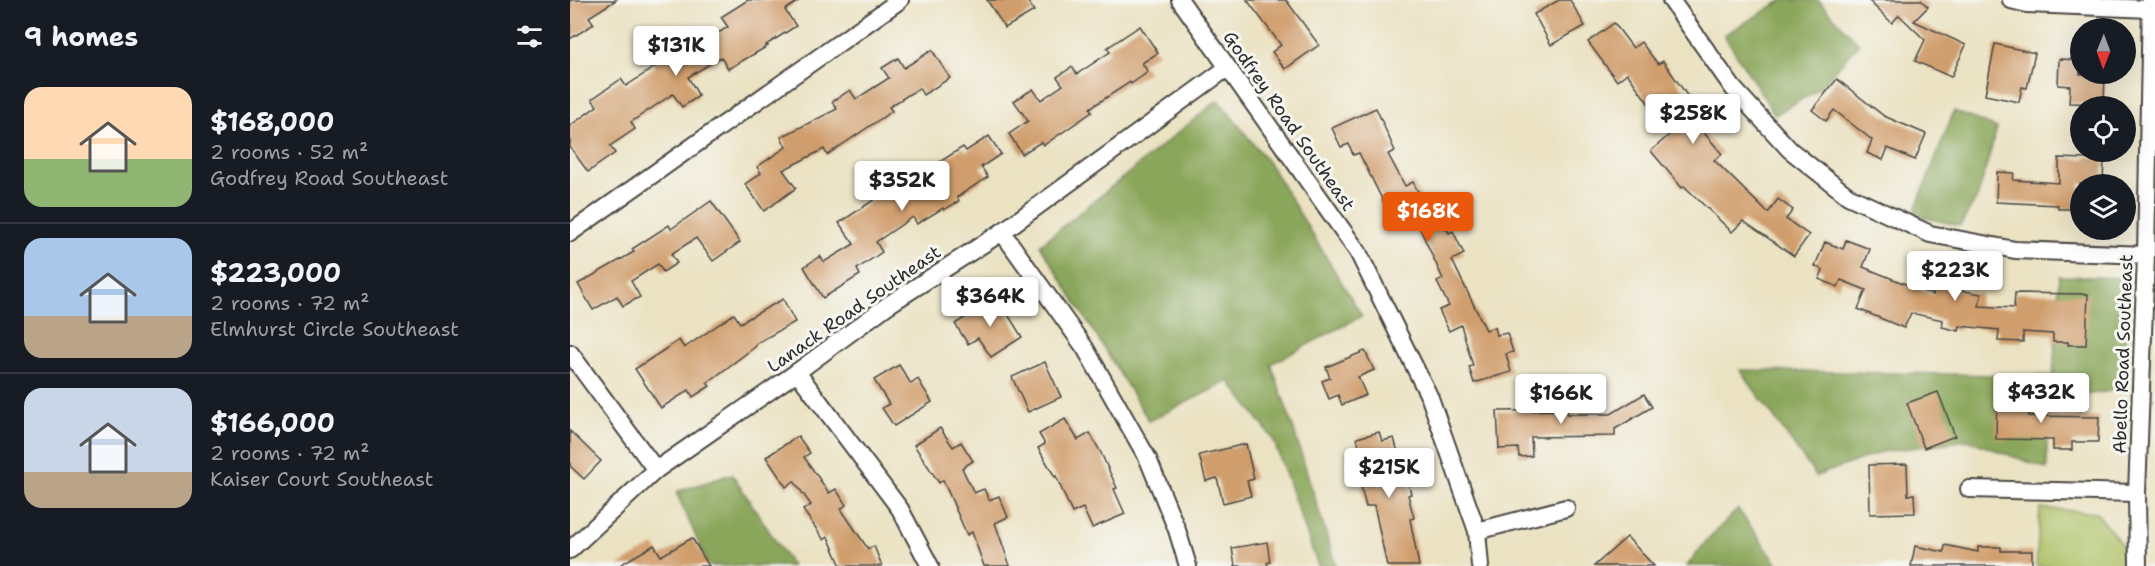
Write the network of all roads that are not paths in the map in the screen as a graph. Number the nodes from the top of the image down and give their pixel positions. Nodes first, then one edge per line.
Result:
1 (900, 0) edge
2 (1180, 0) edge
3 (1671, 0) edge
4 (2011, 0) edge
5 (2151, 4) edge
6 (1227, 68) junction
7 (1002, 232) junction
8 (570, 233) edge
9 (2146, 255) junction
10 (570, 353) edge
11 (797, 372) junction
12 (656, 470) junction
13 (1969, 489) dead end
14 (2137, 493) junction
15 (1566, 508) dead end
16 (1477, 531) junction
17 (570, 550) edge
18 (930, 566) edge
19 (1188, 566) edge
20 (1480, 566) edge
21 (2138, 566) edge

1 - 8 street
2 - 6 street, Godfrey Road Southeast
3 - 9 street
4 - 5 street
5 - 9 street, Abello Road Southeast
6 - 7 street, Lanack Road Southeast
6 - 16 street, Godfrey Road Southeast
7 - 11 street, Lanack Road Southeast
7 - 19 street
9 - 14 street, Abello Road Southeast
10 - 12 street
11 - 12 street, Lanack Road Southeast
11 - 18 street
12 - 17 street, Lanack Road Southeast
13 - 14 street
14 - 21 street, Abello Road Southeast
15 - 16 street
16 - 20 street, Godfrey Road Southeast

